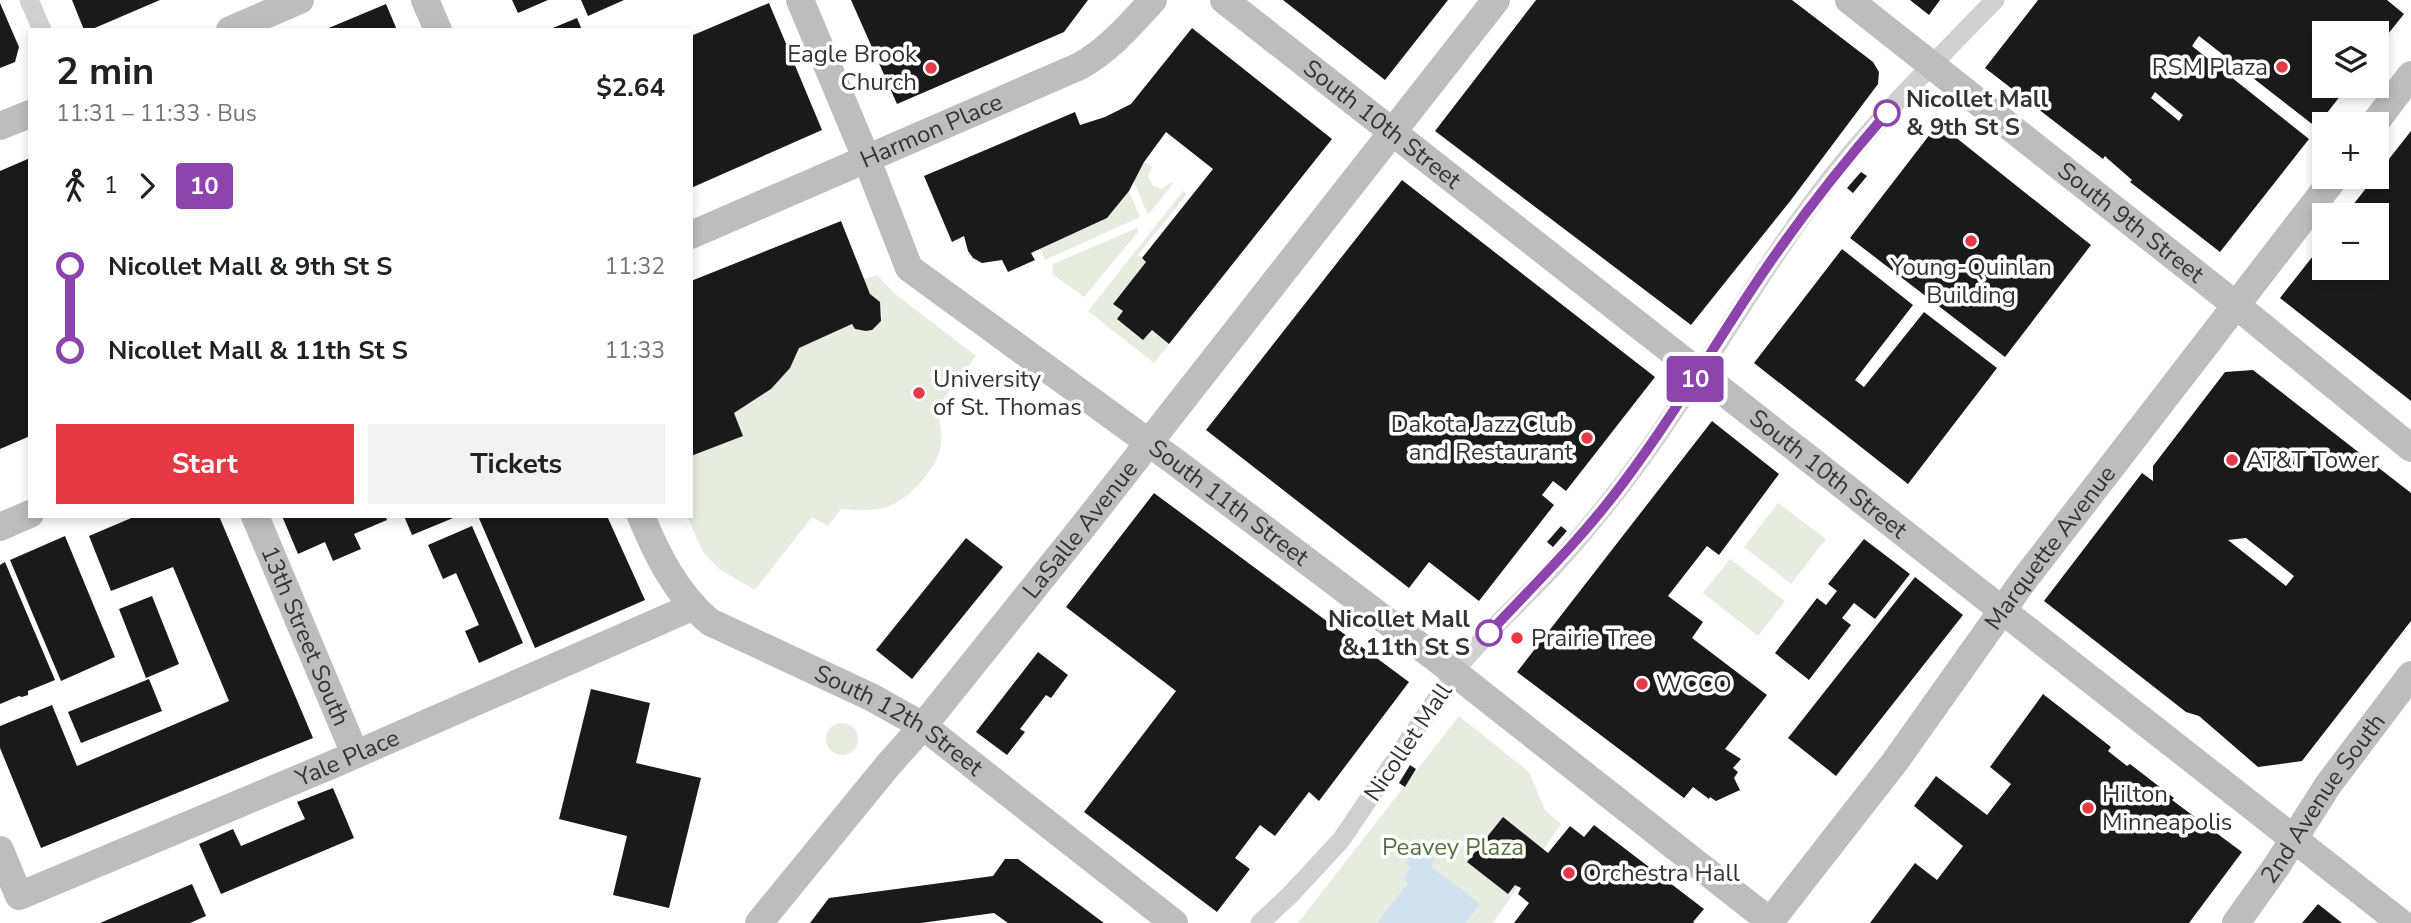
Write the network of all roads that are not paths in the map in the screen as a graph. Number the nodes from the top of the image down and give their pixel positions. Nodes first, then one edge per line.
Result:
1 (29, 0) edge
2 (300, 0) edge
3 (425, 0) edge
4 (800, 0) edge
5 (1153, 0) edge
6 (1224, 0) edge
7 (1496, 0) edge
8 (1849, 0) edge
9 (1995, 0) edge
10 (41, 28) edge
11 (235, 28) edge
12 (437, 28) edge
13 (1931, 66) junction
14 (2411, 75) edge
15 (2383, 112) edge
16 (28, 115) edge
17 (0, 126) edge
18 (1392, 133) junction
19 (867, 160) junction
20 (2326, 189) edge
21 (693, 234) edge
22 (2237, 306) junction
23 (1699, 372) junction
24 (1149, 443) junction
25 (2411, 448) edge
26 (28, 515) edge
27 (256, 518) edge
28 (642, 518) edge
29 (0, 527) edge
30 (692, 607) junction
31 (2002, 610) junction
32 (1454, 673) junction
33 (2411, 675) edge
34 (923, 726) junction
35 (355, 754) junction
36 (2294, 840) junction
37 (0, 850) edge
38 (10, 900) edge
39 (759, 923) edge
40 (1174, 923) edge
41 (1260, 923) edge
42 (1771, 923) edge
43 (2236, 923) edge
44 (2400, 923) edge

1 - 10 street
2 - 11 street
3 - 12 street
4 - 19 street, South 11th Street
5 - 19 street, Harmon Place
6 - 18 street, South 10th Street
7 - 18 street, LaSalle Avenue
8 - 13 street, South 9th Street
9 - 13 street, Nicollet Mall
13 - 22 street, South 9th Street
13 - 23 street, Nicollet Mall
14 - 15 street
16 - 17 street
18 - 23 street, South 10th Street
18 - 24 street, LaSalle Avenue
19 - 21 street, Harmon Place
19 - 24 street, South 11th Street
20 - 22 street, Marquette Avenue
22 - 25 street, South 9th Street
22 - 31 street, Marquette Avenue
23 - 31 street, South 10th Street
23 - 32 street, Nicollet Mall
24 - 32 street, South 11th Street
24 - 34 street, LaSalle Avenue
26 - 29 street
27 - 35 street, 13th Street South
28 - 30 street, South 12th Street
30 - 34 street, South 12th Street
30 - 35 street, Yale Place
31 - 36 street, South 10th Street
31 - 42 street, Marquette Avenue
32 - 41 street, Nicollet Mall
32 - 42 street, South 11th Street
33 - 36 street, 2nd Avenue South
34 - 39 street, LaSalle Avenue
34 - 40 street, South 12th Street
35 - 38 street, Yale Place
36 - 43 street, 2nd Avenue South
36 - 44 street, South 10th Street
37 - 38 street

